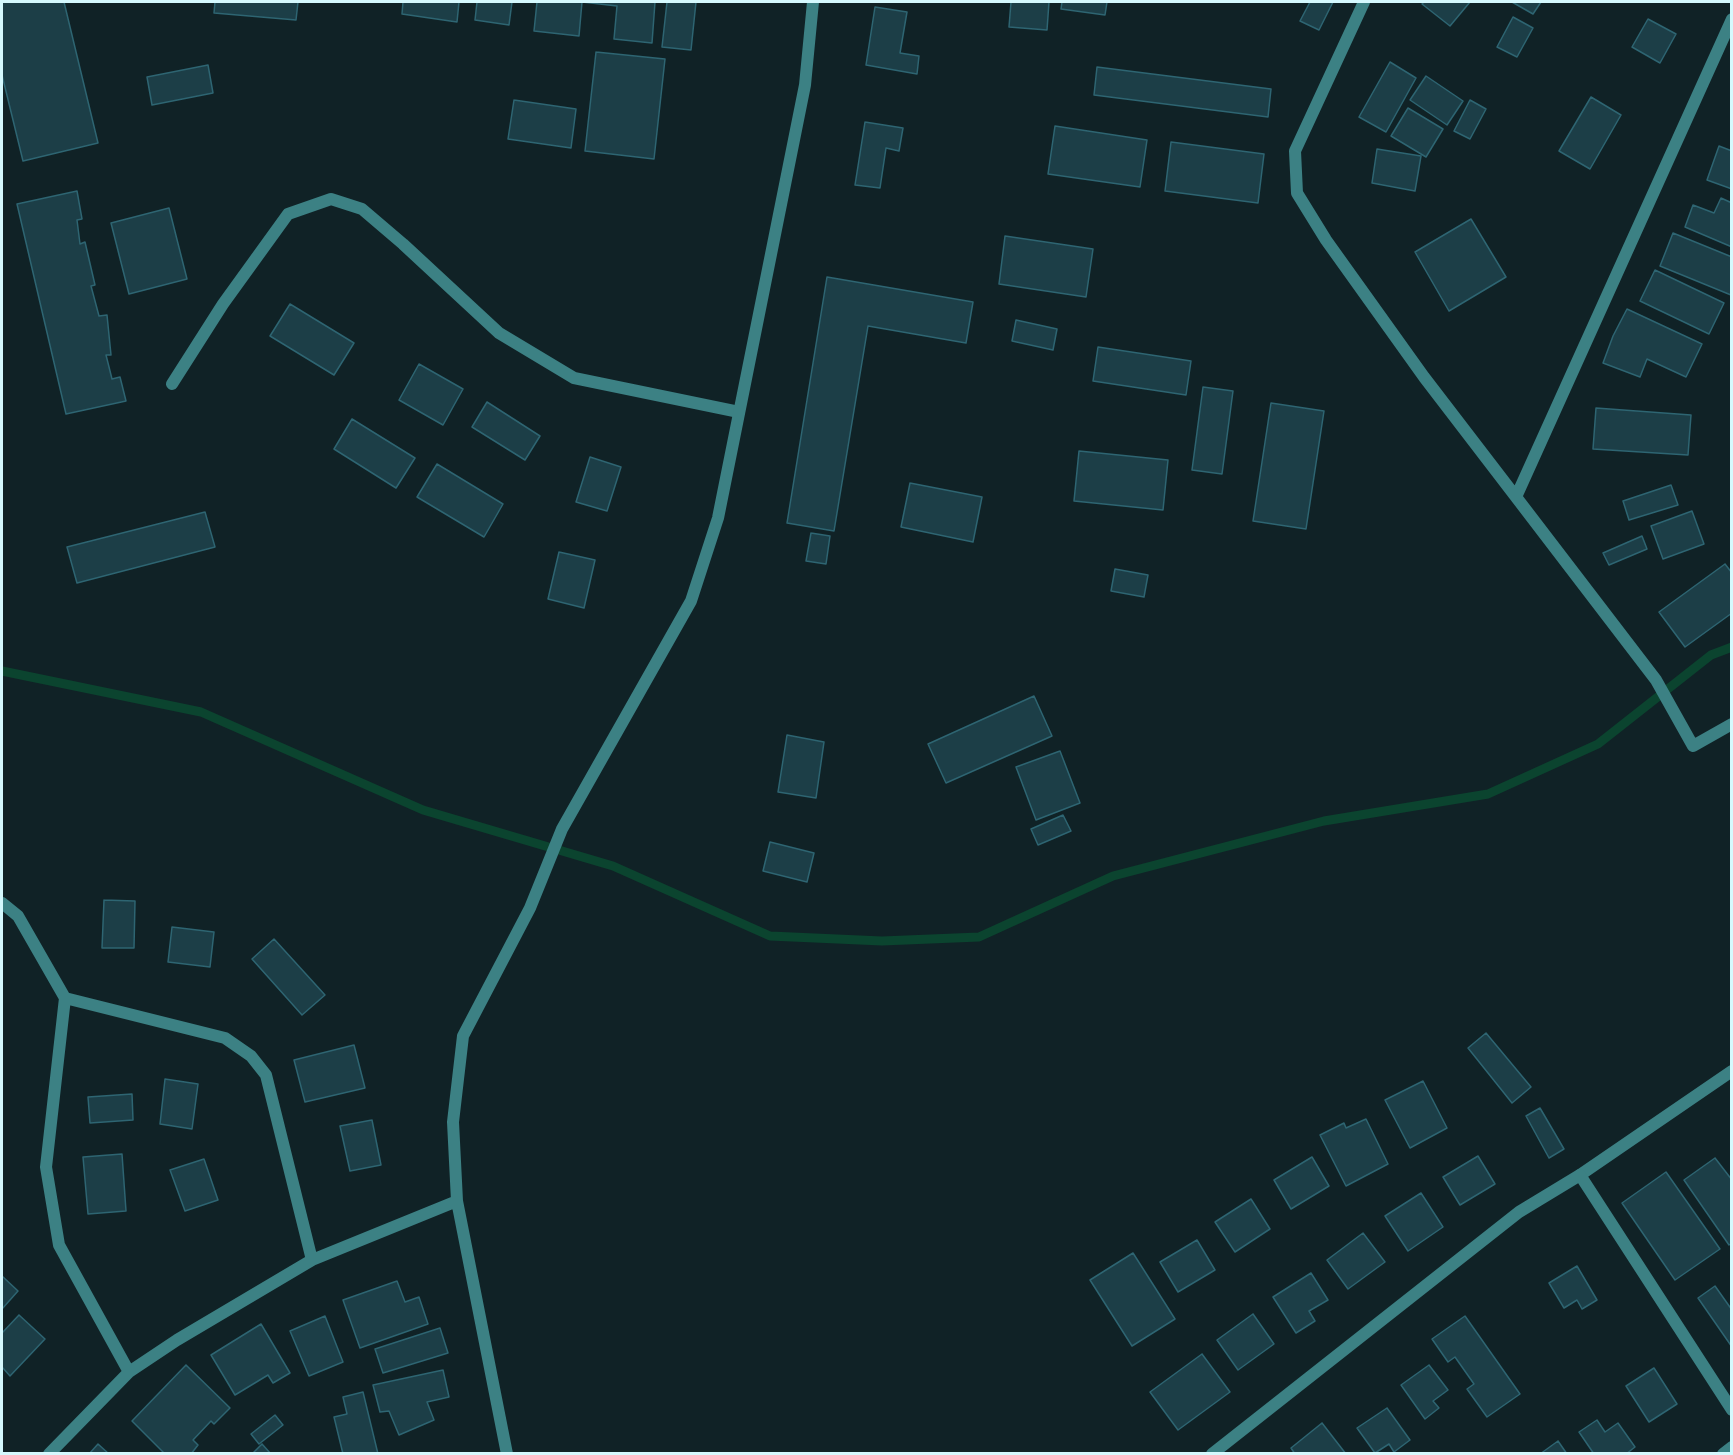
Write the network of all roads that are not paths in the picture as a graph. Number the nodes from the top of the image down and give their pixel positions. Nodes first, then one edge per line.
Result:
1 (813, 2) edge
2 (1364, 2) edge
3 (1731, 19) edge
4 (172, 384) dead end
5 (740, 412) junction
6 (1516, 497) junction
7 (1731, 724) edge
8 (2, 903) edge
9 (65, 998) junction
10 (1731, 1071) edge
11 (1580, 1175) junction
12 (457, 1201) junction
13 (312, 1260) junction
14 (129, 1372) junction
15 (1731, 1410) edge
16 (1731, 1447) edge
17 (49, 1454) edge
18 (507, 1454) edge
19 (1212, 1454) edge
20 (1723, 1454) edge

1 - 5 street
2 - 6 street
3 - 6 street
4 - 5 street
5 - 12 street
6 - 7 street
8 - 9 street
9 - 13 street
9 - 14 street
10 - 11 street
11 - 15 street
11 - 19 street
12 - 13 street
12 - 18 street
13 - 14 street
14 - 17 street
16 - 20 street

